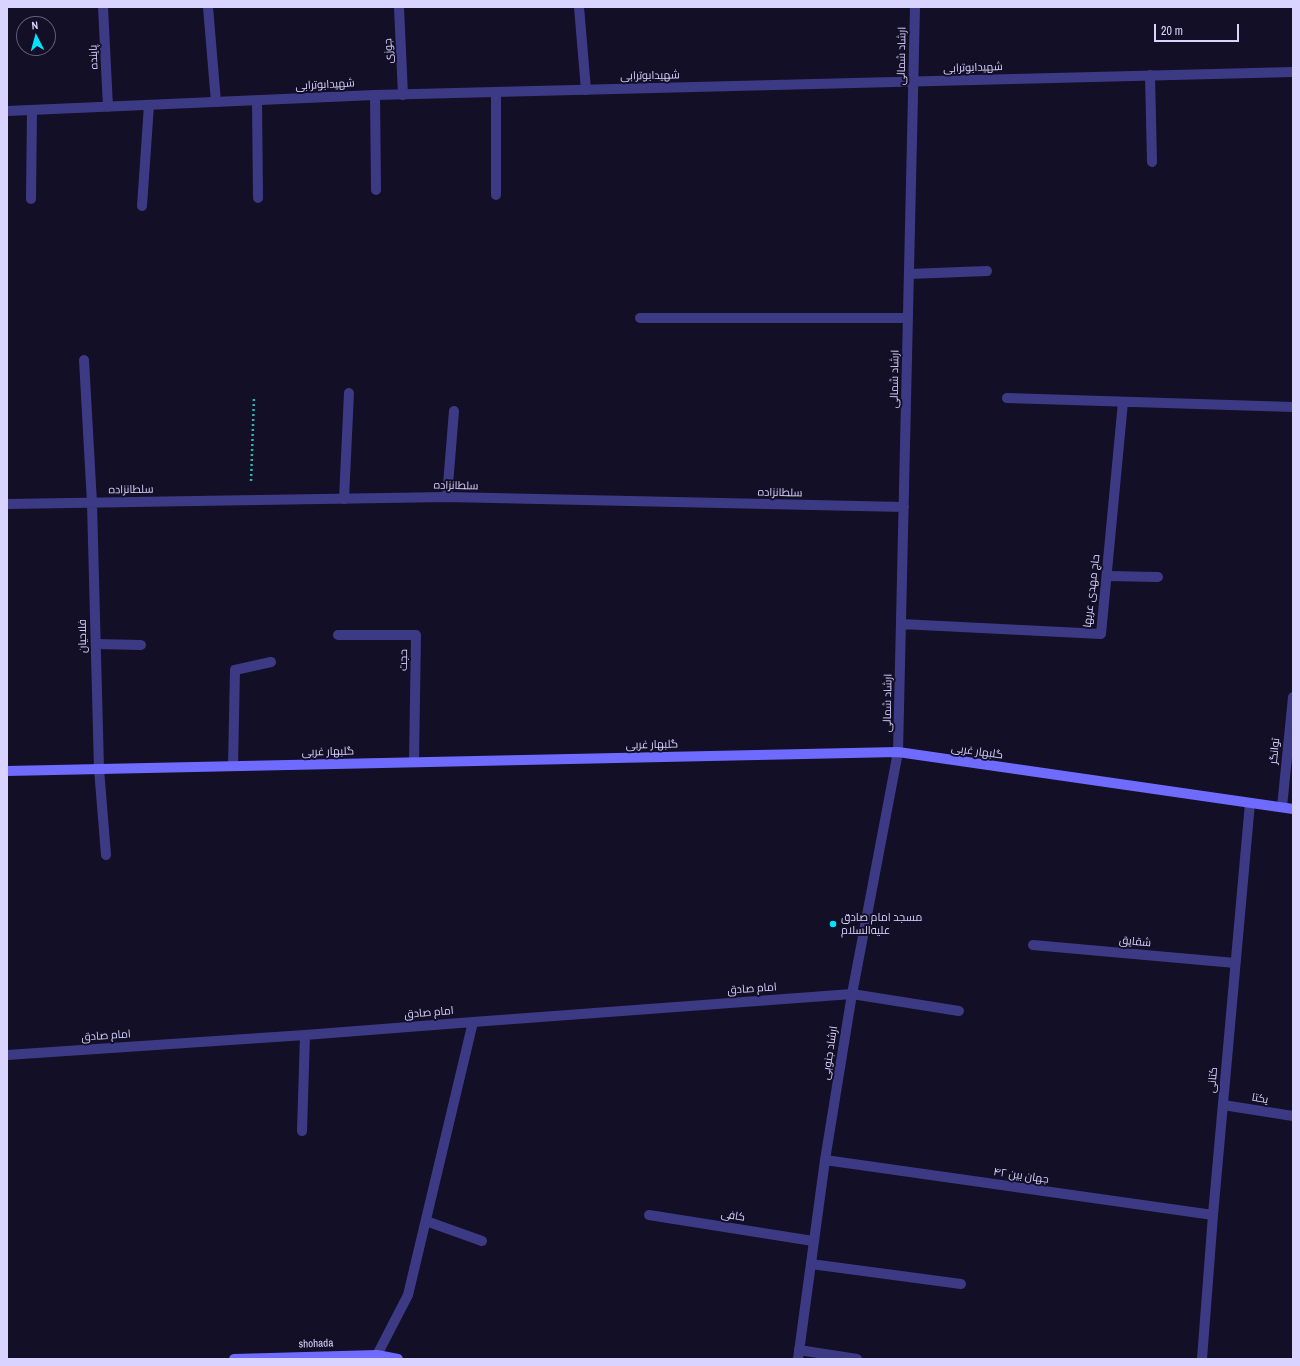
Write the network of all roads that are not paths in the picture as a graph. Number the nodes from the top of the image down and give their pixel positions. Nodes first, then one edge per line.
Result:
1 (103, 7) edge
2 (208, 7) edge
3 (399, 7) edge
4 (579, 7) edge
5 (915, 7) edge
6 (1293, 72) edge
7 (1150, 75) junction
8 (914, 82) junction
9 (586, 90) junction
10 (496, 92) junction
11 (375, 95) junction
12 (403, 95) junction
13 (257, 101) junction
14 (216, 102) junction
15 (149, 105) junction
16 (108, 107) junction
17 (32, 110) junction
18 (7, 111) edge
19 (1152, 162) dead end
20 (376, 190) dead end
21 (496, 195) dead end
22 (258, 198) dead end
23 (31, 199) dead end
24 (142, 206) dead end
25 (987, 272) dead end
26 (909, 274) junction
27 (640, 318) dead end
28 (908, 318) junction
29 (84, 360) dead end
30 (349, 393) dead end
31 (1007, 398) dead end
32 (1124, 402) junction
33 (1293, 407) edge
34 (454, 411) dead end
35 (447, 497) junction
36 (344, 499) junction
37 (92, 503) junction
38 (7, 504) edge
39 (904, 508) junction
40 (1107, 576) junction
41 (1158, 577) dead end
42 (901, 624) junction
43 (338, 635) dead end
44 (96, 644) junction
45 (141, 645) dead end
46 (271, 662) dead end
47 (1293, 697) edge
48 (898, 752) junction
49 (414, 762) junction
50 (233, 766) junction
51 (99, 769) junction
52 (7, 771) edge
53 (1250, 803) junction
54 (1282, 807) junction
55 (1293, 809) edge
56 (106, 855) dead end
57 (1033, 944) dead end
58 (1235, 963) junction
59 (852, 994) junction
60 (959, 1012) dead end
61 (473, 1022) junction
62 (305, 1035) junction
63 (7, 1055) edge
64 (1223, 1105) junction
65 (1293, 1116) edge
66 (302, 1131) dead end
67 (825, 1160) junction
68 (649, 1215) dead end
69 (1213, 1215) junction
70 (426, 1221) junction
71 (482, 1241) dead end
72 (814, 1241) junction
73 (811, 1264) junction
74 (961, 1284) dead end
75 (799, 1354) edge
76 (377, 1355) junction
77 (281, 1358) edge
78 (234, 1359) edge
79 (398, 1359) edge
80 (857, 1359) edge
81 (1202, 1359) edge

1 - 16 street, پاینده
2 - 14 street
3 - 12 street, جوزی
4 - 9 street
5 - 8 street, ارشاد شمالی
6 - 7 street, شهیدابوترابی
7 - 8 street, شهیدابوترابی
7 - 19 street
8 - 9 street, شهیدابوترابی
8 - 26 street, ارشاد شمالی
9 - 10 street, شهیدابوترابی
10 - 12 street, شهیدابوترابی
10 - 21 street
11 - 12 street, شهیدابوترابی
11 - 13 street, شهیدابوترابی
11 - 20 street
13 - 14 street, شهیدابوترابی
13 - 22 street
14 - 15 street, شهیدابوترابی
15 - 16 street, شهیدابوترابی
15 - 24 street
16 - 17 street, شهیدابوترابی
17 - 18 street, شهیدابوترابی
17 - 23 street
25 - 26 street
26 - 28 street, ارشاد شمالی
27 - 28 street
28 - 39 street, ارشاد شمالی
29 - 37 street, فلاحیان
30 - 36 street
31 - 32 street
32 - 33 street
32 - 40 street, حاج مهدی عربها
34 - 35 street
35 - 36 street, سلطانزاده
35 - 39 street, سلطانزاده
36 - 37 street, سلطانزاده
37 - 38 street, سلطانزاده
37 - 44 street, فلاحیان
39 - 42 street, ارشاد شمالی
40 - 41 street
40 - 42 street, حاج مهدی عربها
42 - 48 street, ارشاد شمالی
43 - 49 street, حجت
44 - 45 street
44 - 51 street, فلاحیان
46 - 50 street
47 - 54 street, توانگر
48 - 49 street, گلبهار غربی
48 - 53 street, گلبهار غربی
48 - 59 street, ارشاد جنوبی
49 - 50 street, گلبهار غربی
50 - 51 street, گلبهار غربی
51 - 52 street, گلبهار غربی
51 - 56 street, فلاحیان
53 - 54 street, گلبهار غربی
53 - 58 street, کتانی
54 - 55 street, گلبهار غربی
57 - 58 street, شقایق
58 - 64 street, کتانی
59 - 60 street, امام صادق
59 - 61 street, امام صادق
59 - 67 street, ارشاد جنوبی
61 - 62 street, امام صادق
61 - 70 street
62 - 63 street, امام صادق
62 - 66 street
64 - 65 street, یکتا
64 - 69 street, کتانی
67 - 69 street, جهان بین ۴۲
67 - 72 street, ارشاد جنوبی
68 - 72 street, کافی
69 - 81 street, کتانی
70 - 71 street
70 - 76 street
72 - 73 street, ارشاد جنوبی
73 - 74 street
73 - 75 street, ارشاد جنوبی
75 - 80 street
76 - 77 street, shohada
76 - 79 street, shohada
77 - 78 street, shohada

